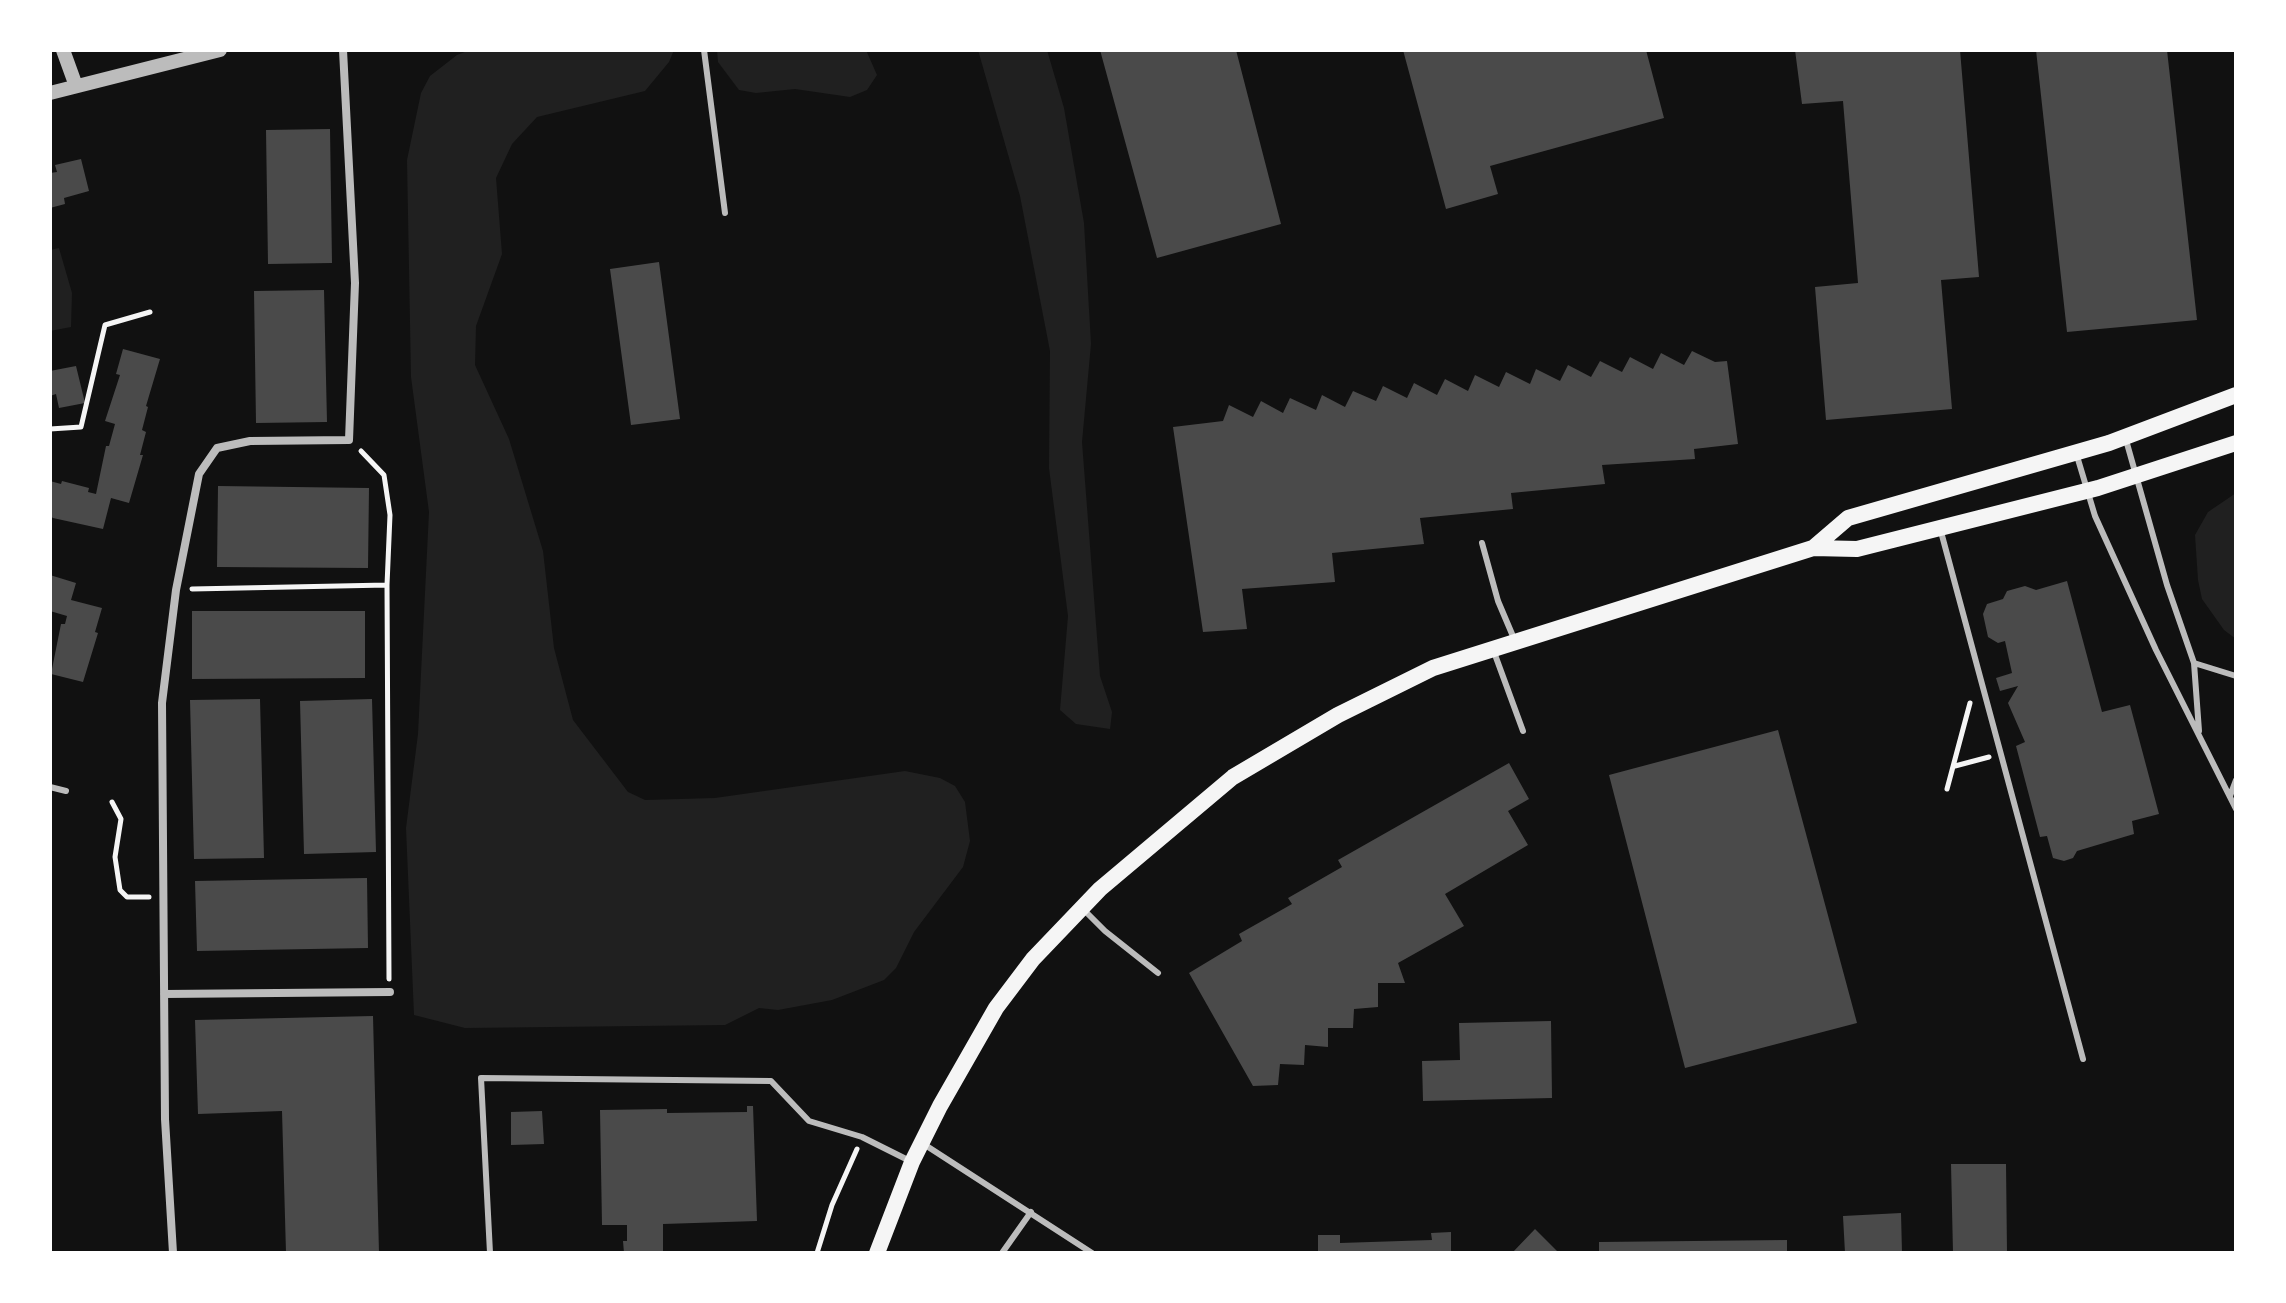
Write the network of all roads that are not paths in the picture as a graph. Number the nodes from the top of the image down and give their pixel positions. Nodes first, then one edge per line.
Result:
1 (63, 50) edge
2 (220, 50) edge
3 (343, 50) edge
4 (704, 50) edge
5 (76, 86) junction
6 (50, 93) edge
7 (725, 213) dead end
8 (2236, 395) edge
9 (2125, 437) junction
10 (2236, 443) edge
11 (2076, 452) junction
12 (2137, 476) junction
13 (2087, 491) junction
14 (1940, 528) junction
15 (1482, 543) dead end
16 (1813, 548) junction
17 (1515, 641) junction
18 (1493, 648) junction
19 (2194, 663) junction
20 (2236, 676) edge
21 (1523, 731) dead end
22 (2199, 734) junction
23 (2236, 780) edge
24 (50, 787) edge
25 (66, 791) dead end
26 (2229, 796) junction
27 (2236, 809) edge
28 (1082, 908) junction
29 (1158, 973) dead end
30 (390, 992) road end
31 (164, 994) junction
32 (2083, 1059) dead end
33 (922, 1143) junction
34 (912, 1162) junction
35 (1031, 1212) junction
36 (173, 1253) edge
37 (490, 1253) edge
38 (877, 1253) edge
39 (1002, 1253) edge
40 (1092, 1253) edge

1 - 5 street
2 - 5 street
3 - 31 street
4 - 7 lane
5 - 6 street
8 - 9 main road
9 - 11 main road
9 - 12 lane
10 - 12 main road
11 - 13 lane
11 - 16 main road
12 - 13 main road
12 - 19 lane
13 - 14 main road
13 - 22 lane
14 - 16 main road
14 - 32 lane
15 - 17 lane
16 - 17 main road
17 - 18 main road
18 - 21 lane
18 - 28 main road
19 - 20 lane
19 - 22 lane
22 - 26 lane
23 - 26 lane
24 - 25 lane
26 - 27 lane
28 - 29 lane
28 - 33 main road
30 - 31 street
31 - 36 street
33 - 34 main road
33 - 35 lane
34 - 37 lane
34 - 38 main road
35 - 39 lane
35 - 40 lane

